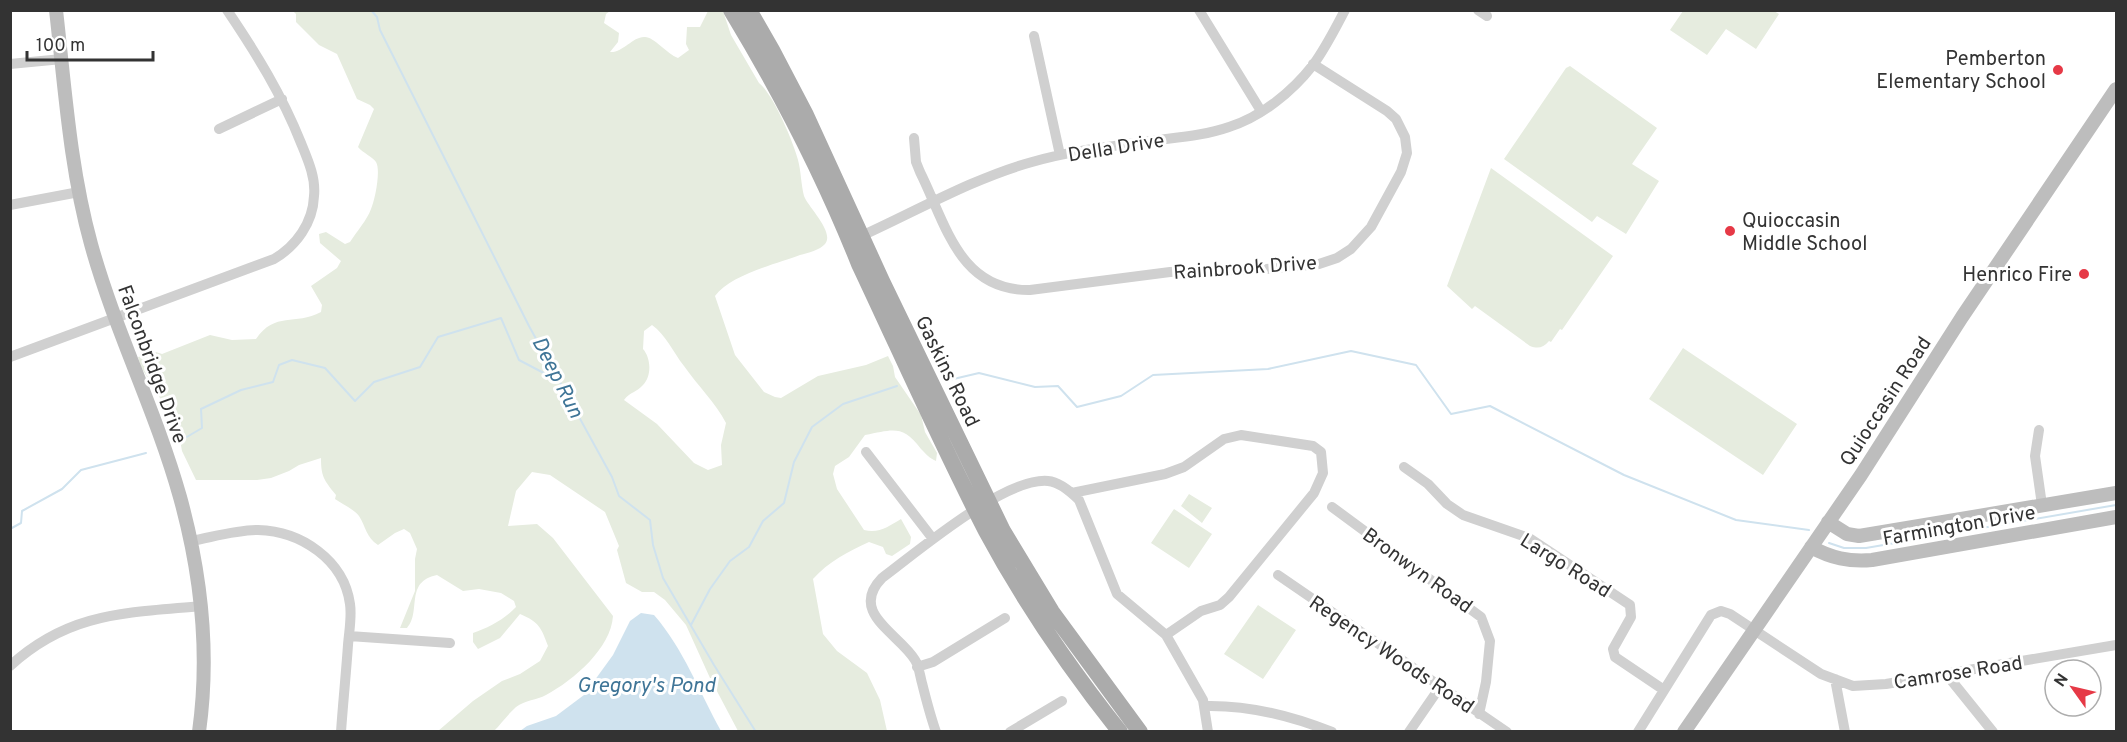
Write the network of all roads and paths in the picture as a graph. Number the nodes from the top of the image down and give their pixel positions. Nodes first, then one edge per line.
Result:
1 (56, 10) edge
2 (227, 10) edge
3 (731, 10) edge
4 (749, 10) edge
5 (1199, 10) edge
6 (1345, 10) edge
7 (1034, 36) dead end
8 (62, 59) junction
9 (10, 64) edge
10 (1314, 64) junction
11 (2116, 89) edge
12 (282, 99) junction
13 (2112, 105) edge
14 (1261, 111) junction
15 (219, 129) dead end
16 (914, 138) dead end
17 (1060, 155) junction
18 (79, 192) junction
19 (935, 202) junction
20 (10, 206) edge
21 (856, 239) junction
22 (116, 318) junction
23 (10, 357) edge
24 (2039, 430) dead end
25 (866, 452) dead end
26 (1404, 467) dead end
27 (1072, 493) junction
28 (2116, 493) edge
29 (2042, 505) junction
30 (982, 506) junction
31 (1332, 507) dead end
32 (2116, 517) edge
33 (1828, 522) junction
34 (933, 539) junction
35 (191, 541) junction
36 (1811, 547) junction
37 (1278, 575) dead end
38 (201, 606) junction
39 (1005, 618) dead end
40 (1754, 631) junction
41 (1166, 635) junction
42 (349, 636) junction
43 (450, 643) dead end
44 (2116, 645) edge
45 (10, 666) edge
46 (918, 667) junction
47 (1947, 675) junction
48 (1835, 679) junction
49 (1440, 687) junction
50 (1664, 690) junction
51 (1062, 701) dead end
52 (1205, 706) junction
53 (1479, 714) junction
54 (199, 732) edge
55 (341, 732) edge
56 (936, 732) edge
57 (1010, 732) edge
58 (1120, 732) edge
59 (1140, 732) edge
60 (1208, 732) edge
61 (1332, 732) edge
62 (1409, 732) edge
63 (1507, 732) edge
64 (1638, 732) edge
65 (1684, 732) edge
66 (1845, 732) edge
67 (1993, 732) edge

1 - 8 street, Falconbridge Drive
2 - 12 street
3 - 21 main road, Gaskins Road
4 - 21 main road, Gaskins Road
5 - 14 street
6 - 10 street, Della Drive
7 - 17 street
8 - 9 street
8 - 18 street, Falconbridge Drive
10 - 14 street, Della Drive
10 - 19 street, Rainbrook Drive
11 - 13 street, Quioccasin Road
12 - 15 street
12 - 22 street
13 - 33 street, Quioccasin Road
14 - 17 street, Della Drive
16 - 19 street, Rainbrook Drive
17 - 19 street, Della Drive
18 - 20 street
18 - 22 street, Falconbridge Drive
19 - 21 street, Della Drive
21 - 30 main road, Gaskins Road
22 - 23 street
22 - 35 street, Falconbridge Drive
24 - 29 street
25 - 34 street
26 - 50 street, Largo Road
27 - 30 street
27 - 41 street
27 - 41 street
28 - 29 street, Farmington Drive
29 - 33 street, Farmington Drive
30 - 34 street
30 - 58 main road, Gaskins Road
30 - 59 main road, Gaskins Road
31 - 53 street, Bronwyn Road
32 - 36 street, Farmington Drive
33 - 36 street, Quioccasin Road
34 - 46 street
35 - 38 street, Falconbridge Drive
35 - 42 street
36 - 40 street, Quioccasin Road
37 - 49 street, Regency Woods Road
38 - 45 street
38 - 54 street, Falconbridge Drive
39 - 46 street
40 - 48 street, Camrose Road
40 - 50 street
40 - 65 street, Quioccasin Road
41 - 52 street
42 - 43 street
42 - 55 street
44 - 47 street, Camrose Road
46 - 56 street
47 - 48 street, Camrose Road
47 - 67 street
48 - 66 street
49 - 53 street, Regency Woods Road
49 - 62 street
50 - 64 street
51 - 57 street
52 - 60 street
52 - 61 street
53 - 63 street, Regency Woods Road

